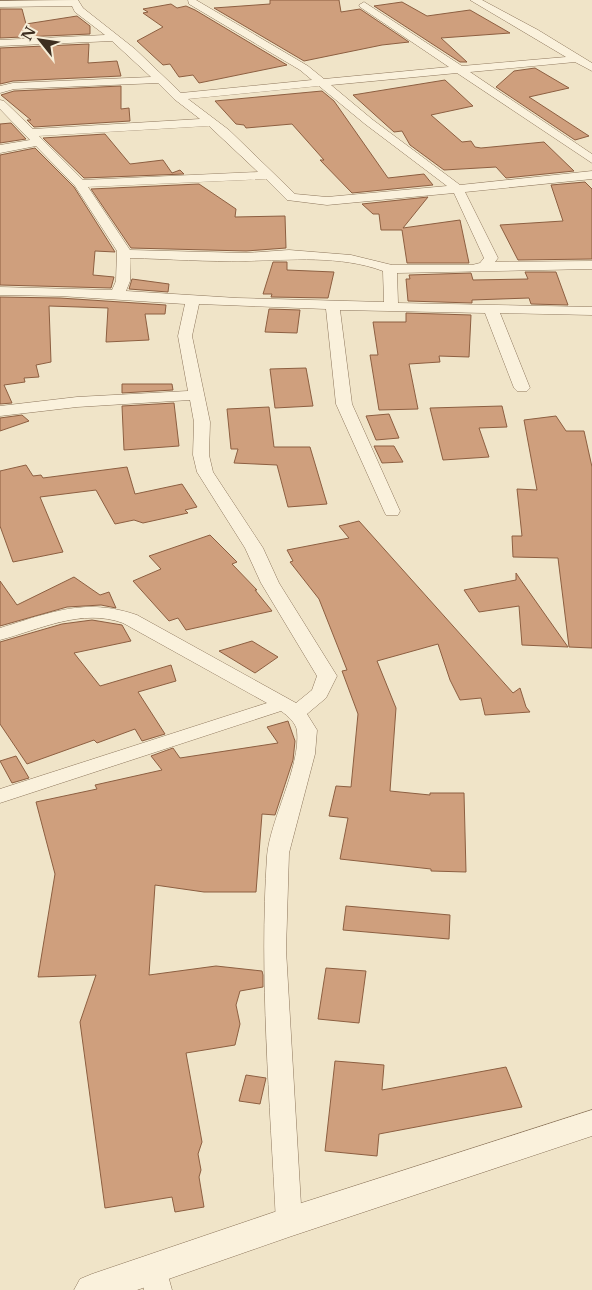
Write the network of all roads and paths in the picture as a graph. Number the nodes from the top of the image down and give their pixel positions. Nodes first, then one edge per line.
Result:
1 (475, 0) edge
2 (74, 1) edge
3 (192, 2) dead end
4 (0, 4) edge
5 (364, 5) dead end
6 (116, 38) junction
7 (0, 43) edge
8 (575, 59) junction
9 (592, 68) edge
10 (458, 70) junction
11 (160, 80) junction
12 (318, 82) junction
13 (0, 90) edge
14 (178, 97) junction
15 (0, 104) edge
16 (210, 122) junction
17 (33, 137) junction
18 (0, 148) edge
19 (592, 159) edge
20 (268, 175) junction
21 (592, 175) edge
22 (80, 184) junction
23 (458, 189) junction
24 (125, 254) junction
25 (592, 265) edge
26 (485, 266) junction
27 (390, 269) junction
28 (0, 291) edge
29 (118, 293) junction
30 (193, 300) junction
31 (334, 306) junction
32 (391, 307) junction
33 (491, 309) junction
34 (592, 310) edge
35 (522, 388) dead end
36 (198, 395) junction
37 (0, 411) edge
38 (392, 511) dead end
39 (0, 634) edge
40 (289, 708) junction
41 (0, 796) edge
42 (592, 1123) edge
43 (289, 1222) junction
44 (156, 1280) edge
45 (92, 1290) edge

1 - 8 street
2 - 4 street
2 - 6 street
3 - 12 street
5 - 10 street
6 - 7 street
6 - 11 street
8 - 9 street
8 - 10 street
10 - 12 street
10 - 19 street
11 - 13 street
11 - 14 street
12 - 14 street
12 - 23 street
14 - 16 street
15 - 17 street
16 - 17 street
16 - 20 street
17 - 18 street
17 - 22 street
20 - 22 street
20 - 23 street
21 - 23 street
22 - 24 street
23 - 26 street
24 - 27 street
24 - 29 street
25 - 26 street
26 - 27 street
27 - 32 street
28 - 29 street
29 - 30 street
30 - 31 street
30 - 36 street
31 - 32 street
31 - 38 street
32 - 33 street
33 - 34 street
33 - 35 street
36 - 37 street
36 - 40 street
39 - 40 street
40 - 41 street
40 - 43 street
42 - 43 street
43 - 44 street
44 - 45 street

